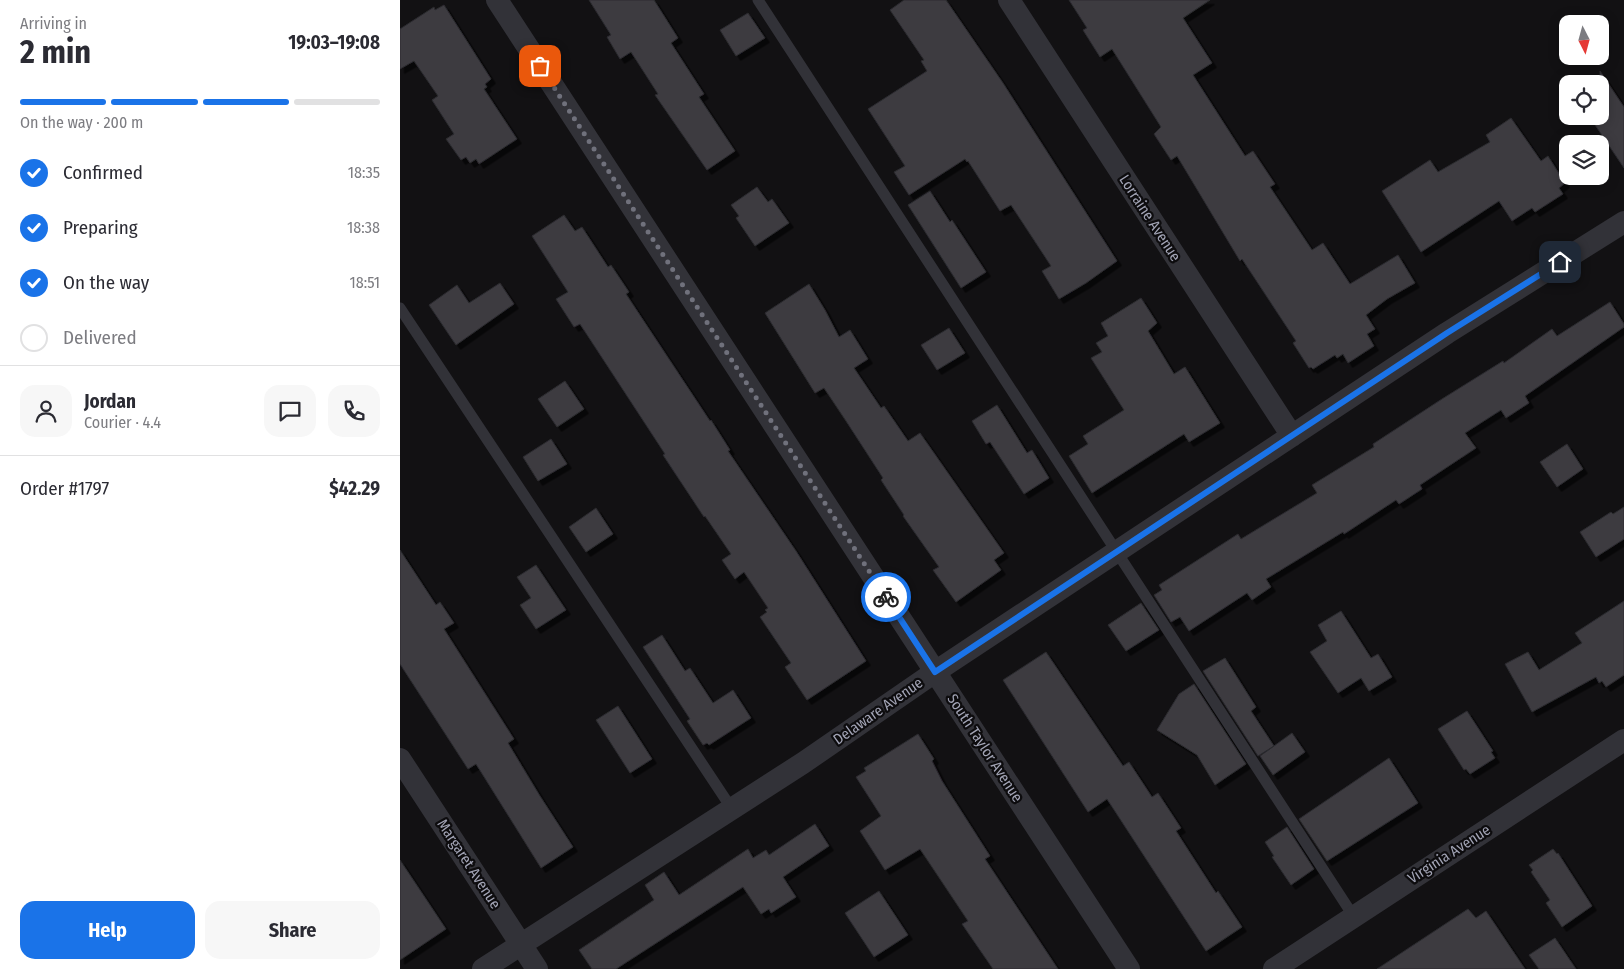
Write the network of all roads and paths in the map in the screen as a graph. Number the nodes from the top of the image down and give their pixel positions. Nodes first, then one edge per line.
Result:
1 (497, 0) edge
2 (758, 0) edge
3 (1009, 0) edge
4 (1624, 222) edge
5 (400, 308) edge
6 (1292, 436) junction
7 (1117, 551) junction
8 (935, 672) junction
9 (1624, 740) edge
10 (400, 758) edge
11 (732, 809) junction
12 (1354, 917) junction
13 (522, 944) junction
14 (482, 969) edge
15 (538, 969) edge
16 (1129, 969) edge
17 (1274, 969) edge

1 - 8 street, South Taylor Avenue
2 - 7 lane
3 - 6 street, Lorraine Avenue
4 - 6 street, Delaware Avenue
5 - 11 lane
6 - 7 street, Delaware Avenue
7 - 8 street, Delaware Avenue
7 - 12 lane
8 - 11 street, Delaware Avenue
8 - 16 street, South Taylor Avenue
9 - 12 street, Virginia Avenue
10 - 13 street, Margaret Avenue
11 - 13 street, Delaware Avenue
12 - 17 street, Virginia Avenue
13 - 14 street, Delaware Avenue
13 - 15 street, Margaret Avenue

